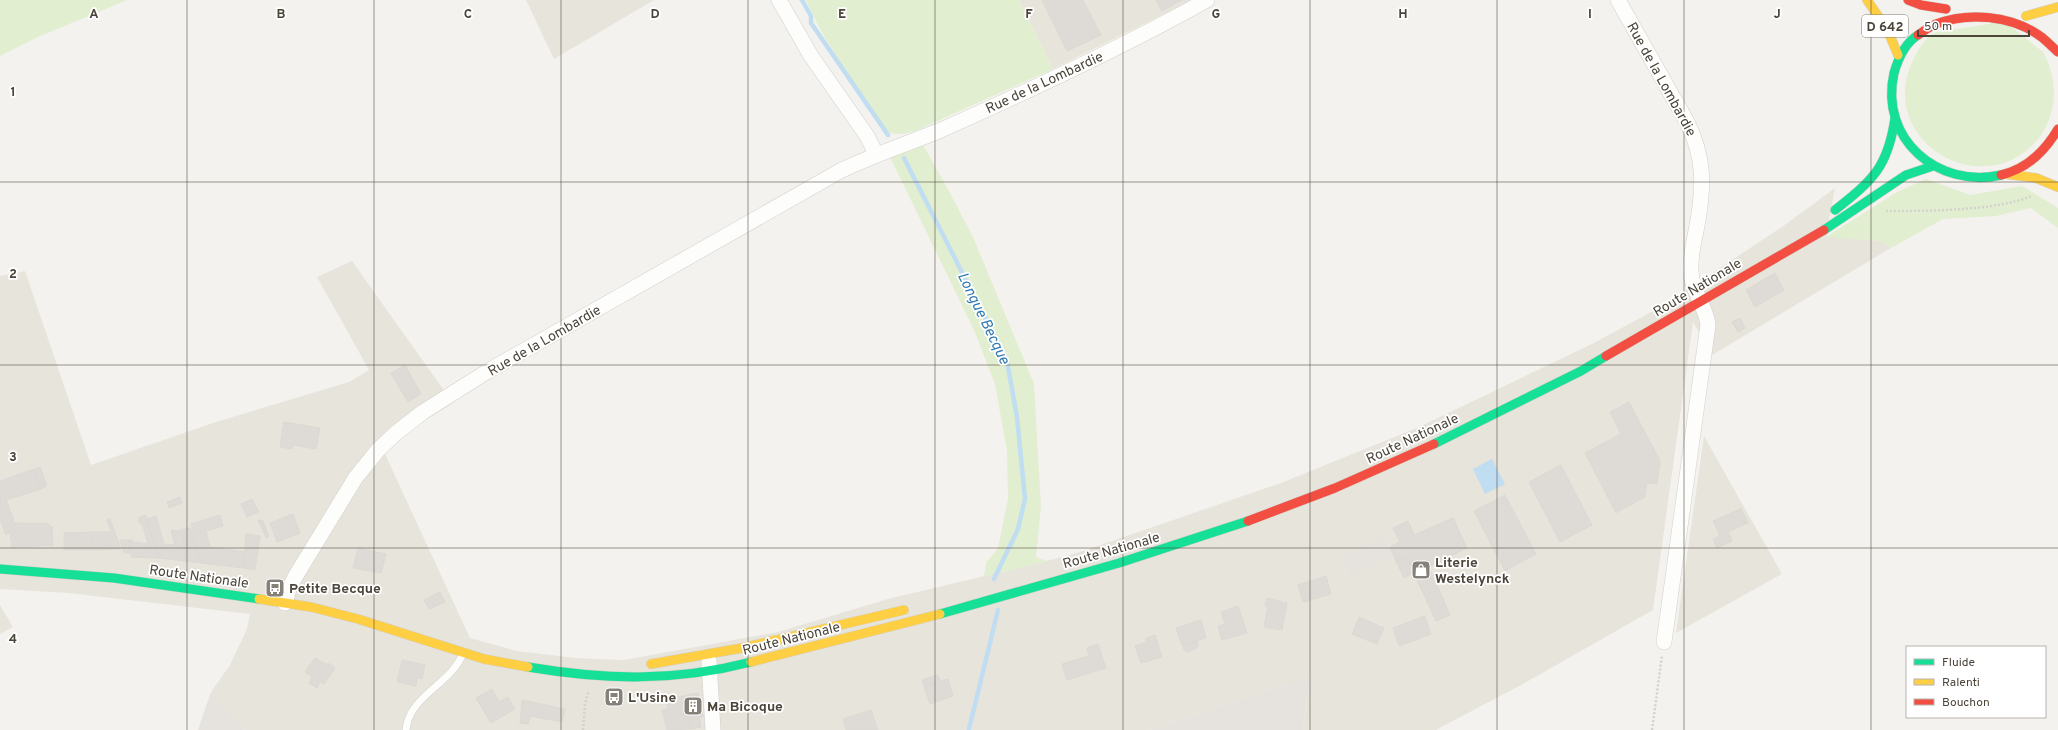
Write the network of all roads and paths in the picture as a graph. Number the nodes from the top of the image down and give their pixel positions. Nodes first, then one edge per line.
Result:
1 (779, 0) edge
2 (1207, 0) edge
3 (1618, 0) edge
4 (1867, 0) edge
5 (1908, 0) edge
6 (2058, 7) edge
7 (2058, 52) edge
8 (1898, 55) junction
9 (1895, 118) junction
10 (2058, 129) edge
11 (876, 154) junction
12 (1933, 166) junction
13 (2006, 174) junction
14 (2054, 185) edge
15 (1880, 211) dead end
16 (1780, 254) junction
17 (1701, 301) junction
18 (0, 569) edge
19 (1029, 587) junction
20 (958, 599) dead end
21 (285, 603) junction
22 (910, 608) dead end
23 (1664, 642) joint
24 (463, 653) junction
25 (708, 655) junction
26 (639, 666) dead end
27 (625, 667) dead end
28 (553, 671) junction
29 (711, 671) junction
30 (594, 677) junction
31 (406, 730) edge
32 (583, 730) edge
33 (713, 730) edge
34 (1652, 730) edge

1 - 11 street
2 - 11 street, Rue de la Lombardie
3 - 17 street, Rue de la Lombardie
4 - 8 main road, D 642
5 - 8 main road, D 642
6 - 7 main road
8 - 9 main road
9 - 12 main road
9 - 16 main road, Route Nationale
10 - 13 main road
11 - 21 street, Rue de la Lombardie
12 - 13 main road
12 - 16 main road, Route Nationale
13 - 14 main road
14 - 15 path
16 - 17 main road, Route Nationale
17 - 19 main road, Route Nationale
17 - 23 street, Rue de la Lombardie
18 - 21 main road, Route Nationale
19 - 20 main road, Route Nationale
19 - 29 main road, Route Nationale
21 - 24 main road, Route Nationale
22 - 25 main road, Route Nationale
23 - 34 path
24 - 28 main road, Route Nationale
24 - 31 lane
25 - 26 main road, Route Nationale
25 - 29 street
27 - 28 main road, Route Nationale
28 - 30 main road, Route Nationale
29 - 30 main road, Route Nationale
29 - 33 street
30 - 32 path

